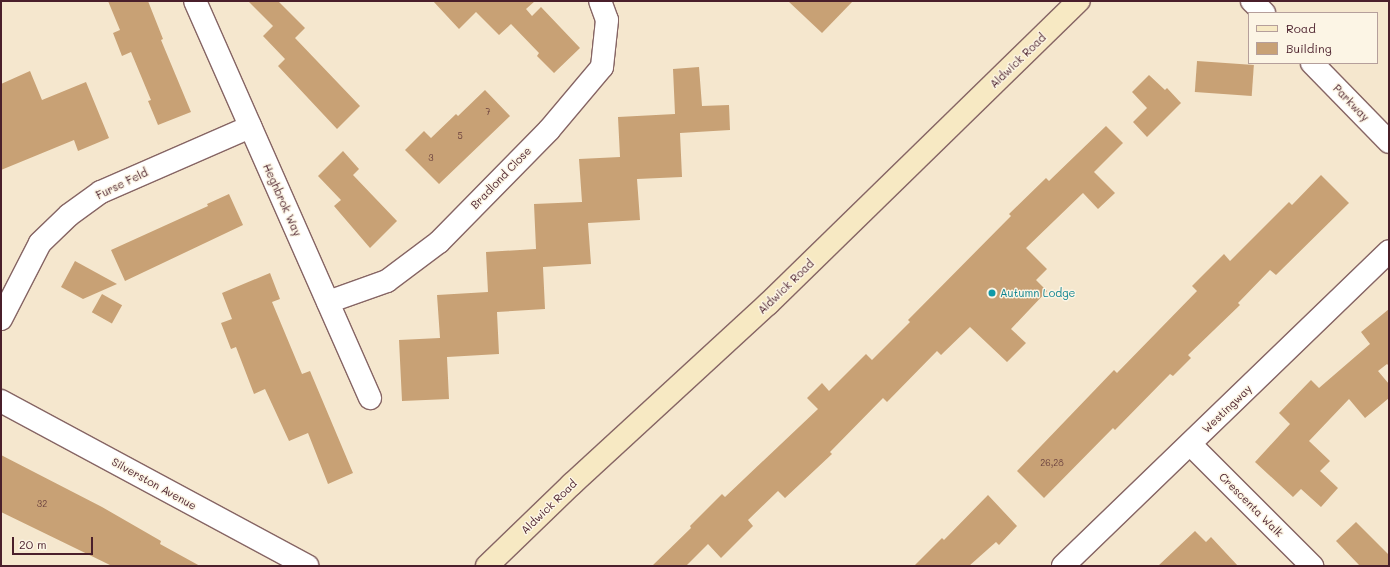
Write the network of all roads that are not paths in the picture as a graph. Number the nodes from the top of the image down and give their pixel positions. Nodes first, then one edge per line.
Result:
1 (195, 1) edge
2 (600, 1) edge
3 (1079, 1) edge
4 (1252, 1) edge
5 (1263, 12) edge
6 (1313, 64) edge
7 (250, 127) junction
8 (1389, 142) edge
9 (1389, 251) edge
10 (328, 302) junction
11 (1, 319) edge
12 (370, 398) dead end
13 (1, 401) edge
14 (1190, 444) junction
15 (307, 566) edge
16 (487, 566) edge
17 (1063, 566) edge
18 (1312, 566) edge

1 - 7 street, Heghbrok Way
2 - 10 street, Bradlond Close
3 - 16 main road, Aldwick Road
4 - 5 street
6 - 8 street, Parkway
7 - 10 street, Heghbrok Way
7 - 11 street, Furse Feld
9 - 14 street, Westingway
10 - 12 street, Heghbrok Way
13 - 15 street, Silverston Avenue
14 - 17 street, Westingway
14 - 18 street, Crescenta Walk

